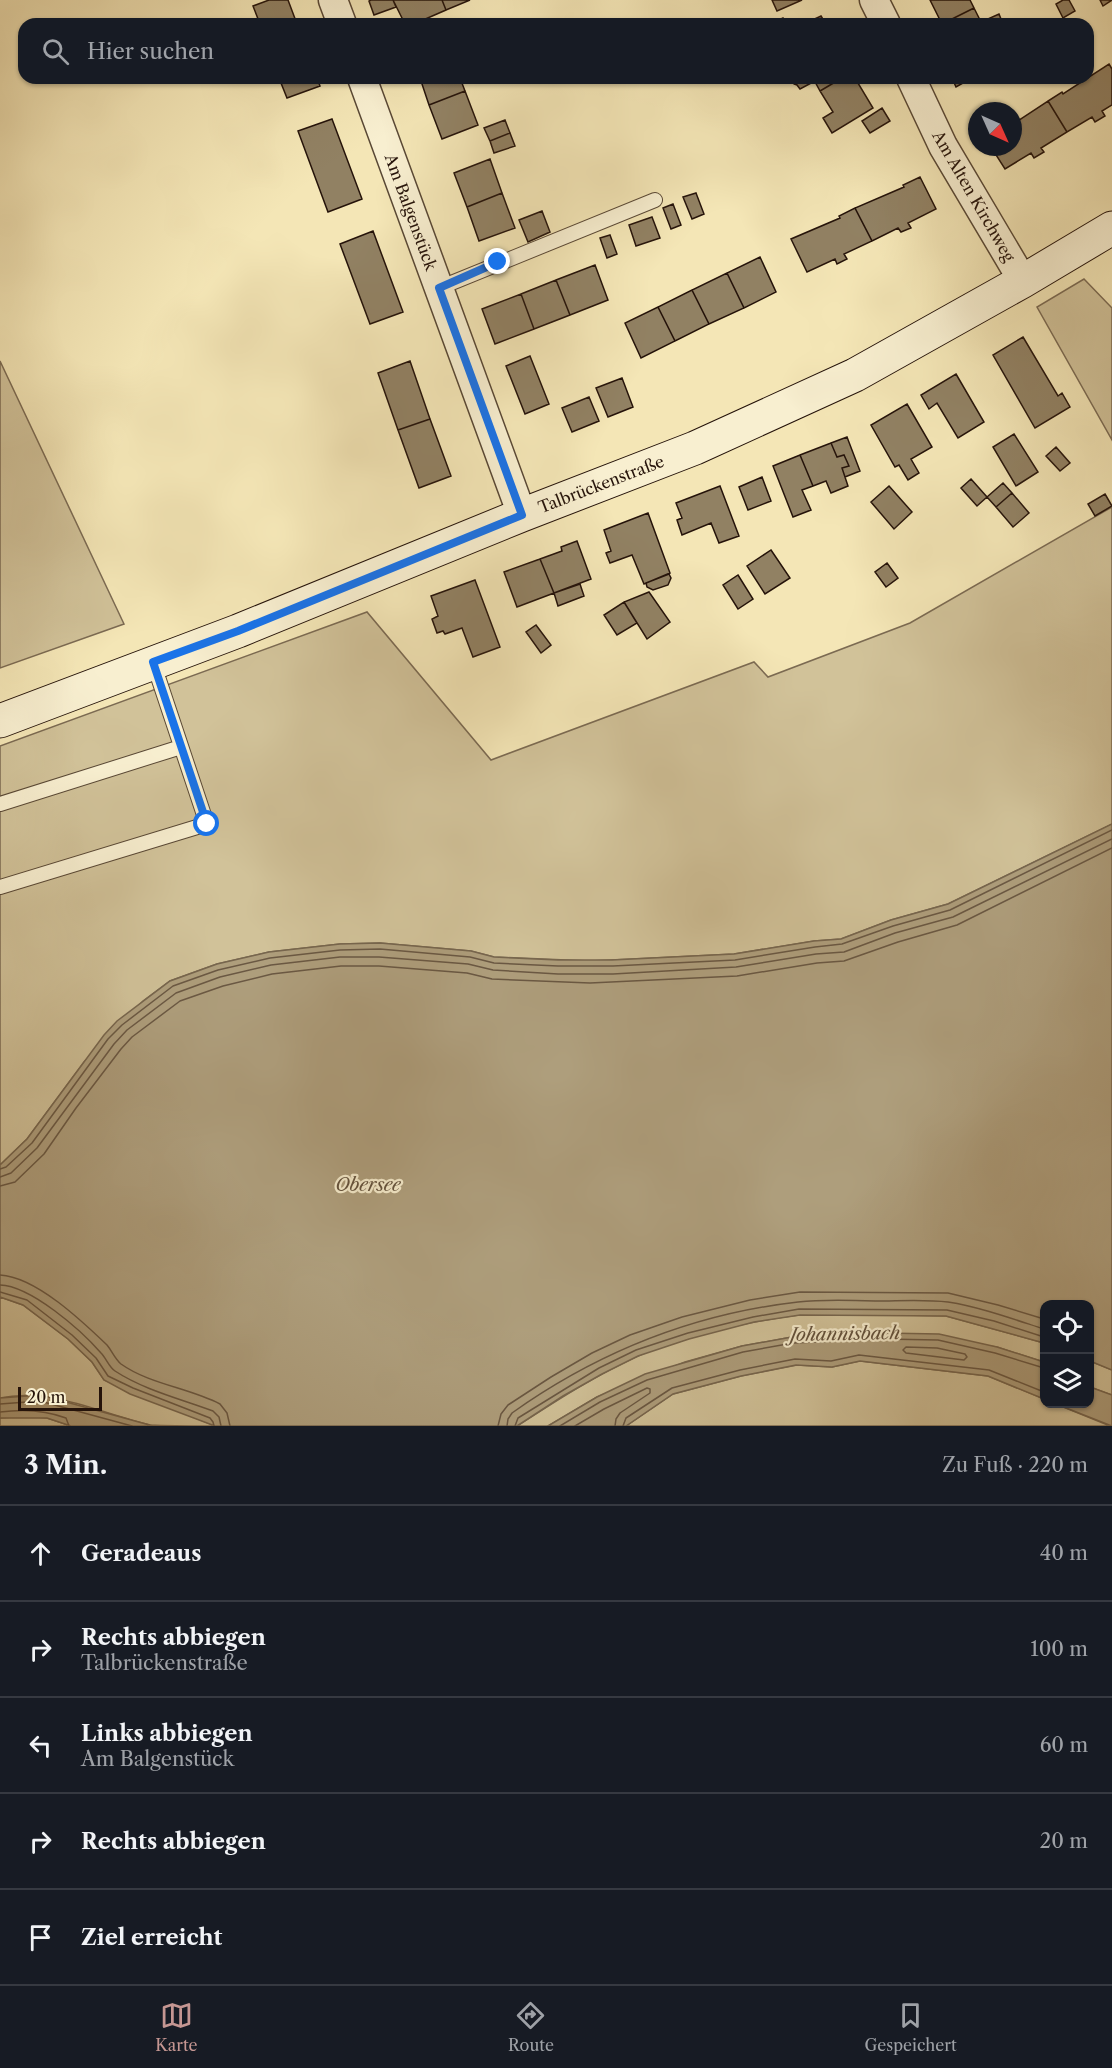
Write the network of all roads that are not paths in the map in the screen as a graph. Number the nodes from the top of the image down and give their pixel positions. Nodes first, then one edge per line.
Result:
1 (333, 0) edge
2 (874, 0) edge
3 (340, 18) edge
4 (883, 18) edge
5 (364, 84) edge
6 (914, 84) edge
7 (655, 200) dead end
8 (1112, 228) edge
9 (1023, 281) junction
10 (439, 288) junction
11 (522, 515) junction
12 (153, 662) junction
13 (0, 721) edge
14 (182, 747) junction
15 (0, 804) edge
16 (0, 887) edge

1 - 3 street
2 - 4 street
5 - 10 street, Am Balgenstück
6 - 9 street, Am Alten Kirchweg
7 - 10 lane
8 - 9 main road, Talbrückenstraße
9 - 11 main road, Talbrückenstraße
10 - 11 street, Am Balgenstück
11 - 12 main road, Talbrückenstraße
12 - 13 main road, Talbrückenstraße
12 - 14 lane
14 - 15 lane
14 - 16 lane

